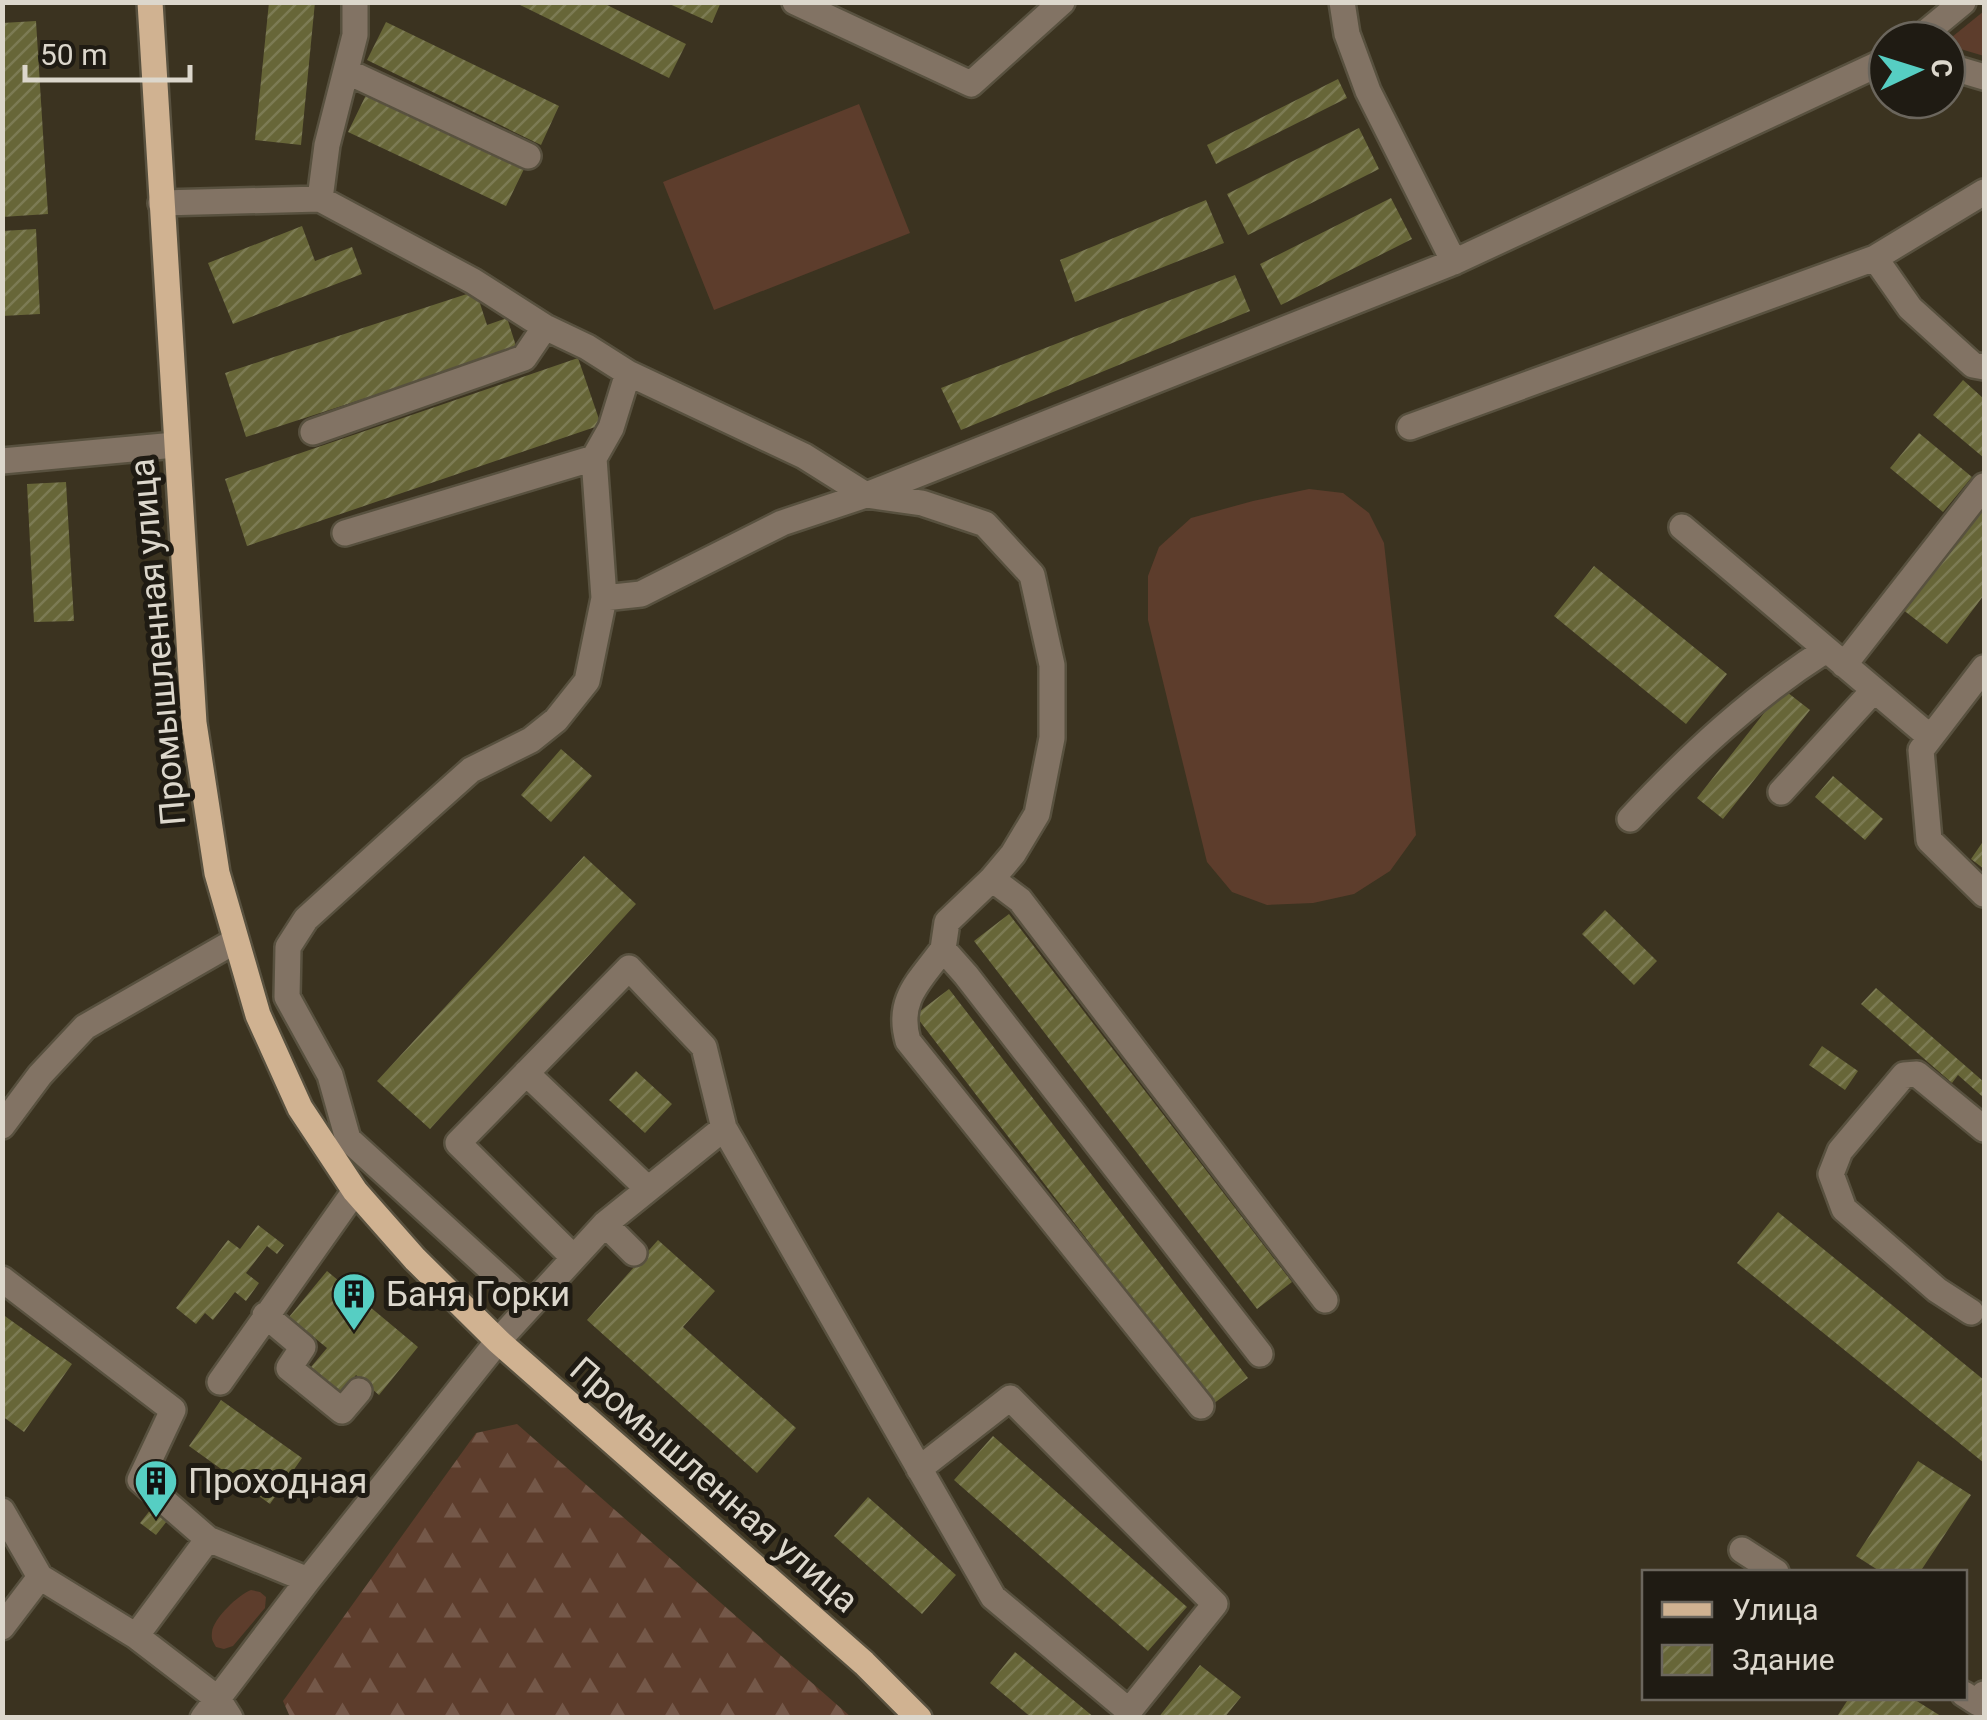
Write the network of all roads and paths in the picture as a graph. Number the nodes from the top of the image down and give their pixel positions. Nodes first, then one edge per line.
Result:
1 (150, 2) edge
2 (355, 2) edge
3 (1062, 2) edge
4 (1342, 2) edge
5 (1963, 2) edge
6 (798, 3) edge
7 (1941, 20) edge
8 (1867, 69) edge
9 (346, 71) junction
10 (528, 156) dead end
11 (1984, 192) edge
12 (320, 199) junction
13 (161, 203) junction
14 (1875, 258) junction
15 (1454, 262) junction
16 (545, 327) junction
17 (1984, 367) edge
18 (628, 373) junction
19 (1410, 427) dead end
20 (313, 432) dead end
21 (176, 445) junction
22 (594, 458) junction
23 (2, 462) edge
24 (1984, 486) edge
25 (866, 495) junction
26 (1682, 528) dead end
27 (345, 532) dead end
28 (604, 598) junction
29 (1835, 658) junction
30 (1984, 668) edge
31 (1874, 690) junction
32 (1930, 738) junction
33 (1781, 792) dead end
34 (1630, 819) dead end
35 (992, 879) junction
36 (1984, 894) edge
37 (235, 940) junction
38 (943, 949) junction
39 (526, 1073) junction
40 (2, 1126) edge
41 (724, 1128) junction
42 (1984, 1129) edge
43 (648, 1189) junction
44 (355, 1191) junction
45 (605, 1224) junction
46 (634, 1253) dead end
47 (574, 1258) junction
48 (2, 1279) edge
49 (521, 1297) dead end
50 (1325, 1300) dead end
51 (1980, 1311) edge
52 (265, 1315) junction
53 (498, 1341) junction
54 (1260, 1354) dead end
55 (220, 1382) dead end
56 (359, 1391) dead end
57 (1201, 1406) dead end
58 (919, 1469) junction
59 (2, 1511) edge
60 (208, 1539) junction
61 (1742, 1550) dead end
62 (1773, 1570) edge
63 (40, 1577) junction
64 (308, 1580) junction
65 (2, 1627) edge
66 (136, 1636) junction
67 (217, 1711) edge
68 (919, 1718) edge

1 - 13 main road, Промышленная улица
2 - 9 street
3 - 6 street
4 - 15 street
5 - 7 street
8 - 15 street
9 - 10 street
9 - 12 street
11 - 14 street
12 - 13 street
12 - 16 street
13 - 21 main road, Промышленная улица
14 - 17 street
14 - 19 street
15 - 25 street
16 - 18 street
16 - 20 street
18 - 22 street
18 - 25 street
21 - 23 street
21 - 37 main road, Промышленная улица
22 - 27 street
22 - 28 street
24 - 29 street
25 - 28 street
25 - 35 street
26 - 29 street
28 - 49 street
29 - 31 street
29 - 34 street
30 - 32 street
31 - 32 street
31 - 33 street
32 - 36 street
35 - 38 street
35 - 50 street
37 - 40 street
37 - 44 main road, Промышленная улица
38 - 54 street
38 - 57 street
39 - 41 street
39 - 43 street
39 - 47 street
41 - 43 street
41 - 58 street
42 - 51 street
43 - 45 street
44 - 52 street
44 - 53 main road, Промышленная улица
45 - 46 street
45 - 47 street
47 - 53 street
48 - 60 street
52 - 55 street
52 - 56 street
53 - 64 street
53 - 68 main road, Промышленная улица
58 - 58 street
59 - 63 street
60 - 64 street
60 - 66 street
61 - 62 street
63 - 65 street
63 - 66 street
64 - 67 street
66 - 67 street

